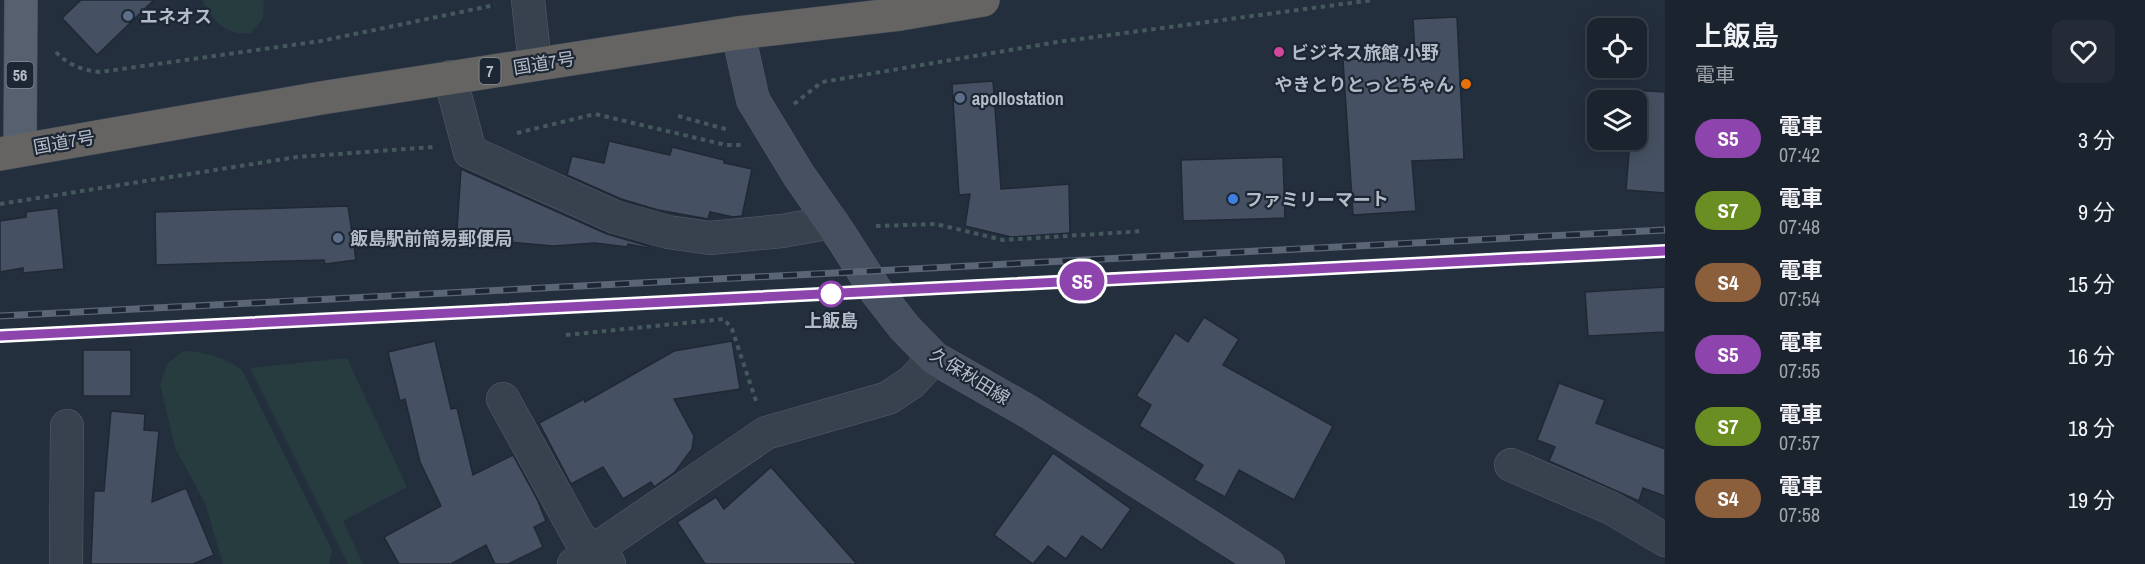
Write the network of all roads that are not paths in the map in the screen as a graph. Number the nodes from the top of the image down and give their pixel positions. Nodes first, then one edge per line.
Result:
1 (21, 0) edge
2 (983, 0) edge
3 (513, 2) edge
4 (738, 33) junction
5 (535, 64) junction
6 (450, 77) junction
7 (10, 152) edge
8 (834, 225) junction
9 (934, 358) junction
10 (503, 399) dead end
11 (68, 426) dead end
12 (1511, 465) dead end
13 (1665, 540) edge
14 (593, 560) edge
15 (66, 564) edge
16 (1268, 564) edge

1 - 7 main road, 56
2 - 4 highway, 国道7号 / 7
3 - 5 street
4 - 5 highway, 国道7号 / 7
4 - 8 main road, 久保秋田線
5 - 6 highway, 国道7号 / 7
6 - 7 highway, 国道7号 / 7
6 - 8 street
8 - 9 main road, 久保秋田線
9 - 14 street
9 - 16 main road, 久保秋田線
10 - 14 street
11 - 15 street
12 - 13 street

